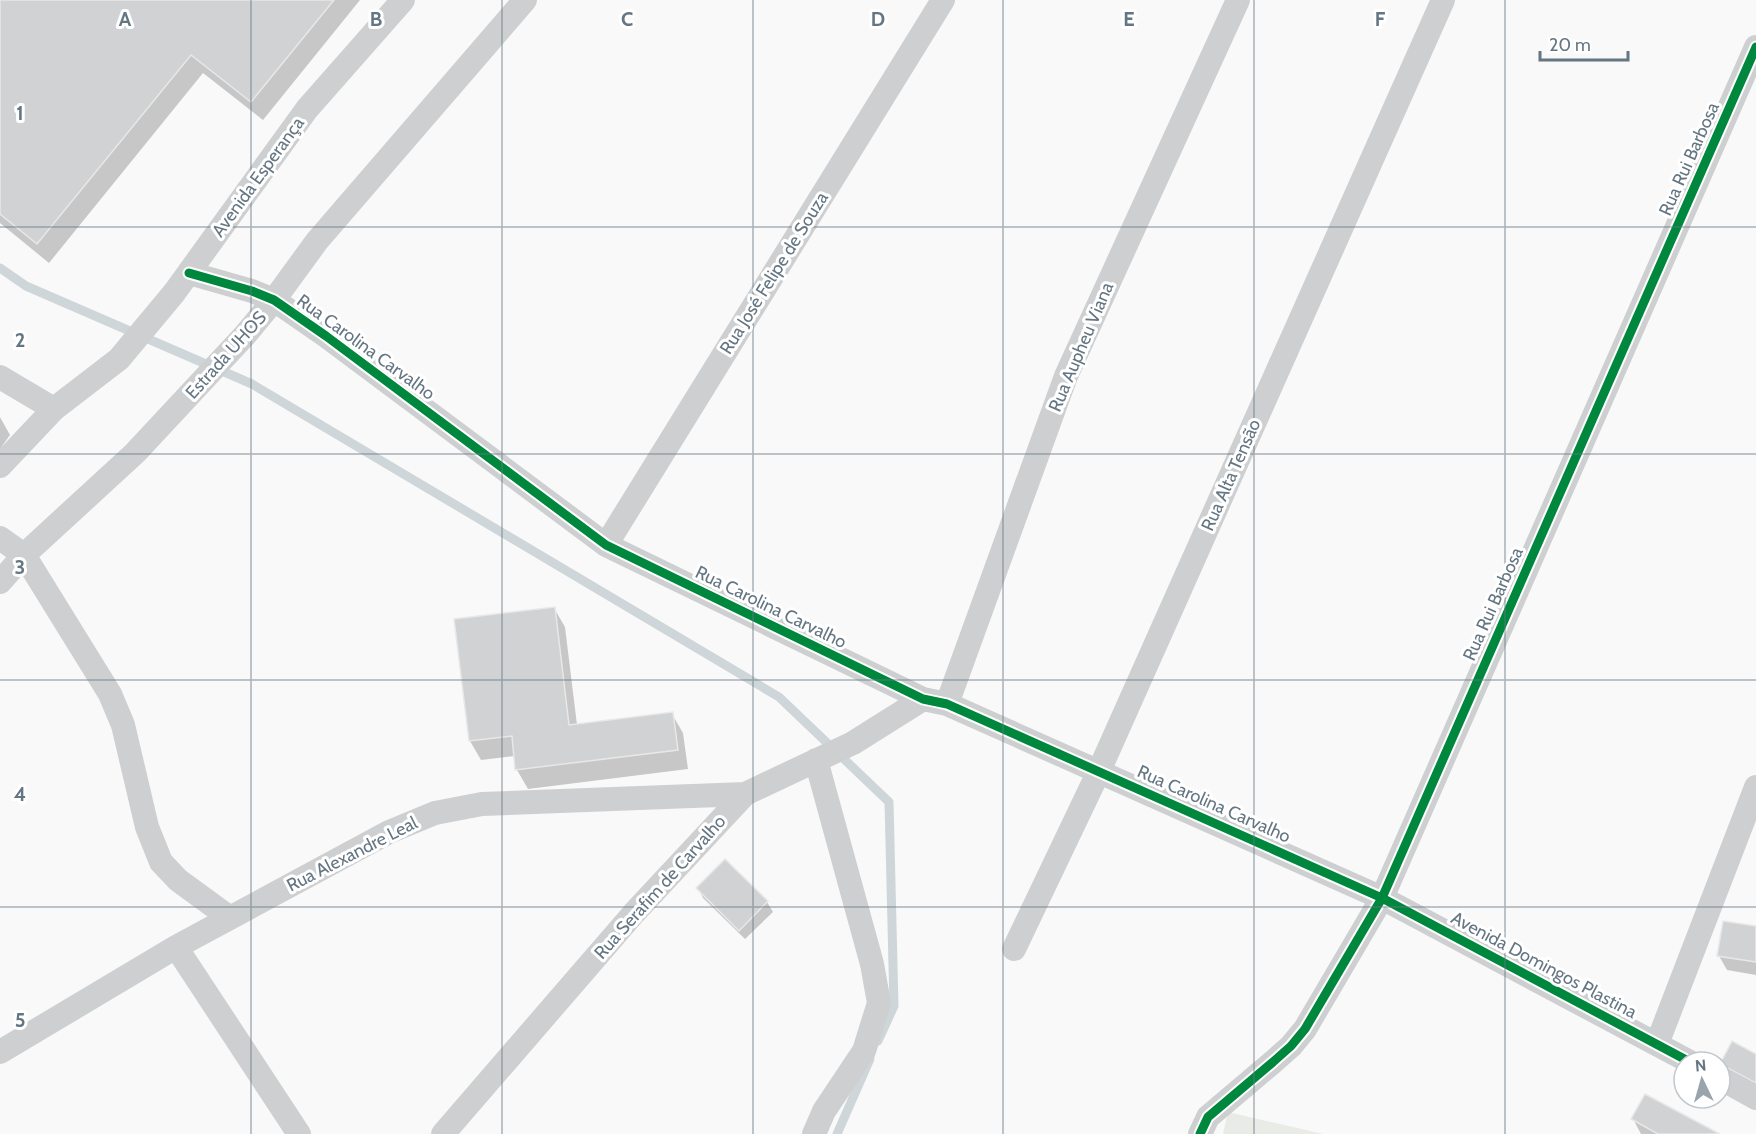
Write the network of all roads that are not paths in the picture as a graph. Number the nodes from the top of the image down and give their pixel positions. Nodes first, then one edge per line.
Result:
1 (403, 0) edge
2 (525, 0) edge
3 (943, 0) edge
4 (1238, 0) edge
5 (1443, 0) edge
6 (1756, 47) edge
7 (189, 273) junction
8 (274, 300) junction
9 (0, 377) edge
10 (54, 409) junction
11 (0, 465) edge
12 (0, 537) edge
13 (606, 545) junction
14 (24, 555) junction
15 (0, 582) edge
16 (923, 699) junction
17 (947, 704) junction
18 (821, 758) junction
19 (1099, 771) junction
20 (1756, 787) edge
21 (745, 794) junction
22 (1382, 898) junction
23 (230, 918) junction
24 (176, 947) junction
25 (1014, 949) dead end
26 (1657, 1044) junction
27 (0, 1052) edge
28 (1672, 1052) edge
29 (1732, 1085) edge
30 (1756, 1098) edge
31 (299, 1134) edge
32 (443, 1134) edge
33 (814, 1134) edge
34 (1200, 1134) edge

1 - 7 street, Avenida Esperança
2 - 8 street, Estrada UHOS
3 - 13 street, Rua José Felipe de Souza
4 - 17 street, Rua Aupheu Viana
5 - 19 street, Rua Alta Tensão
6 - 22 street, Rua Rui Barbosa
7 - 8 street, Rua Carolina Carvalho
7 - 10 street, Avenida Esperança
8 - 13 street, Rua Carolina Carvalho
8 - 14 street, Estrada UHOS
9 - 10 street
10 - 11 street, Avenida Esperança
12 - 14 street
13 - 16 street, Rua Carolina Carvalho
14 - 15 street, Estrada UHOS
14 - 23 street
16 - 17 street, Rua Carolina Carvalho
16 - 18 street, Rua Serafim de Carvalho
17 - 19 street, Rua Carolina Carvalho
18 - 21 street, Rua Serafim de Carvalho
18 - 33 street
19 - 22 street, Rua Carolina Carvalho
19 - 25 street, Rua Alta Tensão
20 - 26 street
21 - 23 street, Rua Alexandre Leal
21 - 32 street, Rua Serafim de Carvalho
22 - 26 street, Avenida Domingos Plastina
22 - 34 street, Rua Rui Barbosa
23 - 24 street, Rua Alexandre Leal
24 - 27 street, Rua Alexandre Leal
24 - 31 street
26 - 28 street, Avenida Domingos Plastina
29 - 30 street

